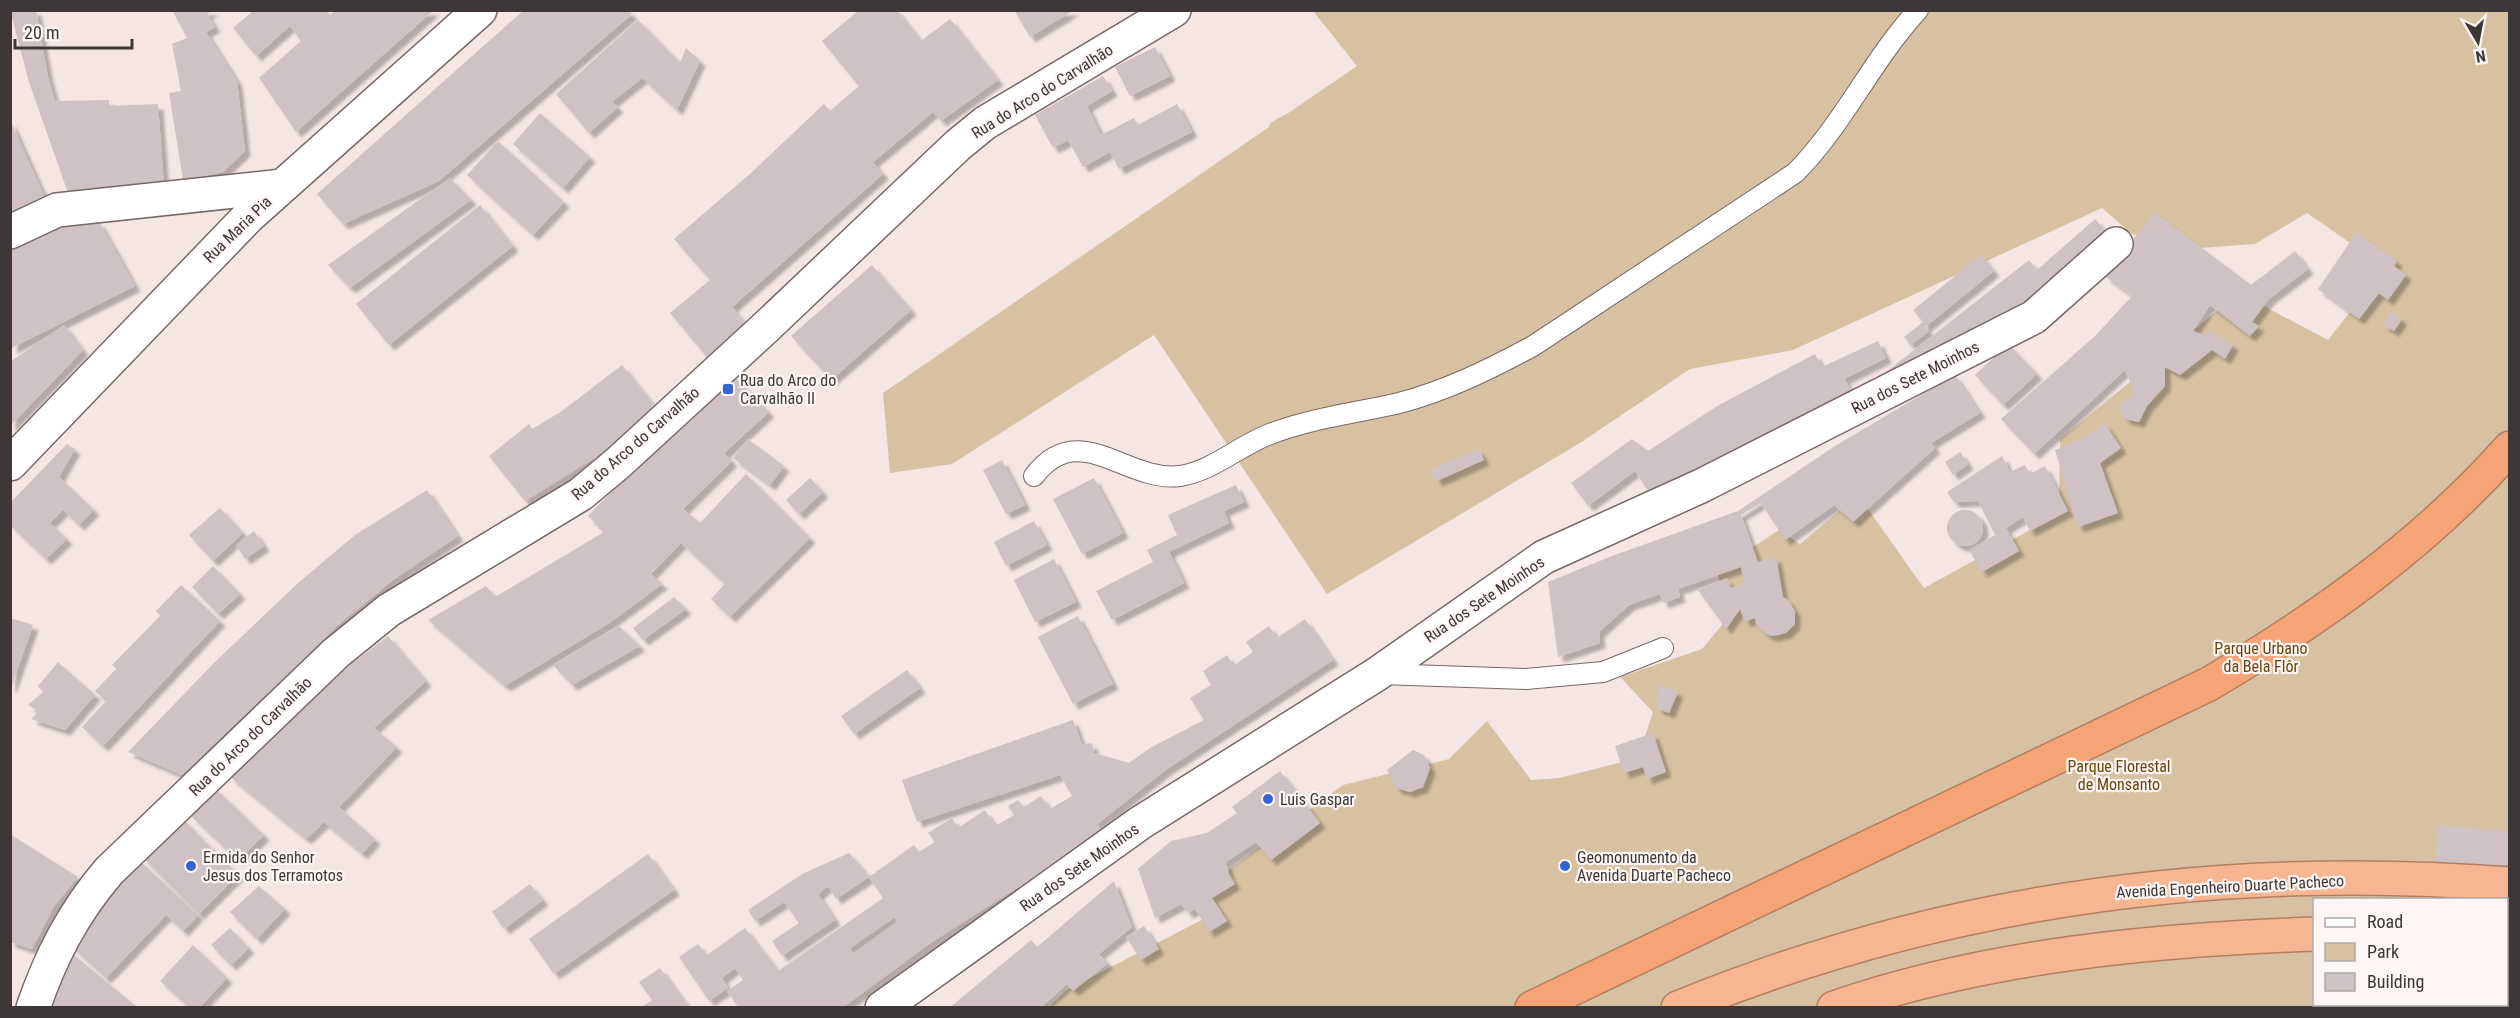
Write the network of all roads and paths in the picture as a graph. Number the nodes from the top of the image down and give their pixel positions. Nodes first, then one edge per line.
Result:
1 (480, 10) edge
2 (1174, 10) edge
3 (1918, 10) edge
4 (282, 186) junction
5 (10, 232) edge
6 (2116, 244) dead end
7 (2510, 448) edge
8 (10, 464) edge
9 (1034, 476) dead end
10 (1664, 648) dead end
11 (1377, 674) junction
12 (2510, 884) edge
13 (2313, 934) edge
14 (33, 1008) edge
15 (882, 1008) edge
16 (1532, 1008) edge
17 (1678, 1008) edge
18 (1834, 1008) edge

1 - 4 street, Rua Maria Pia
2 - 14 street, Rua do Arco do Carvalhão
3 - 9 lane
4 - 5 street
4 - 8 street, Rua Maria Pia
6 - 11 street, Rua dos Sete Moinhos
7 - 16 highway
10 - 11 lane
11 - 15 street, Rua dos Sete Moinhos
12 - 17 highway, Avenida Engenheiro Duarte Pacheco
13 - 18 highway

